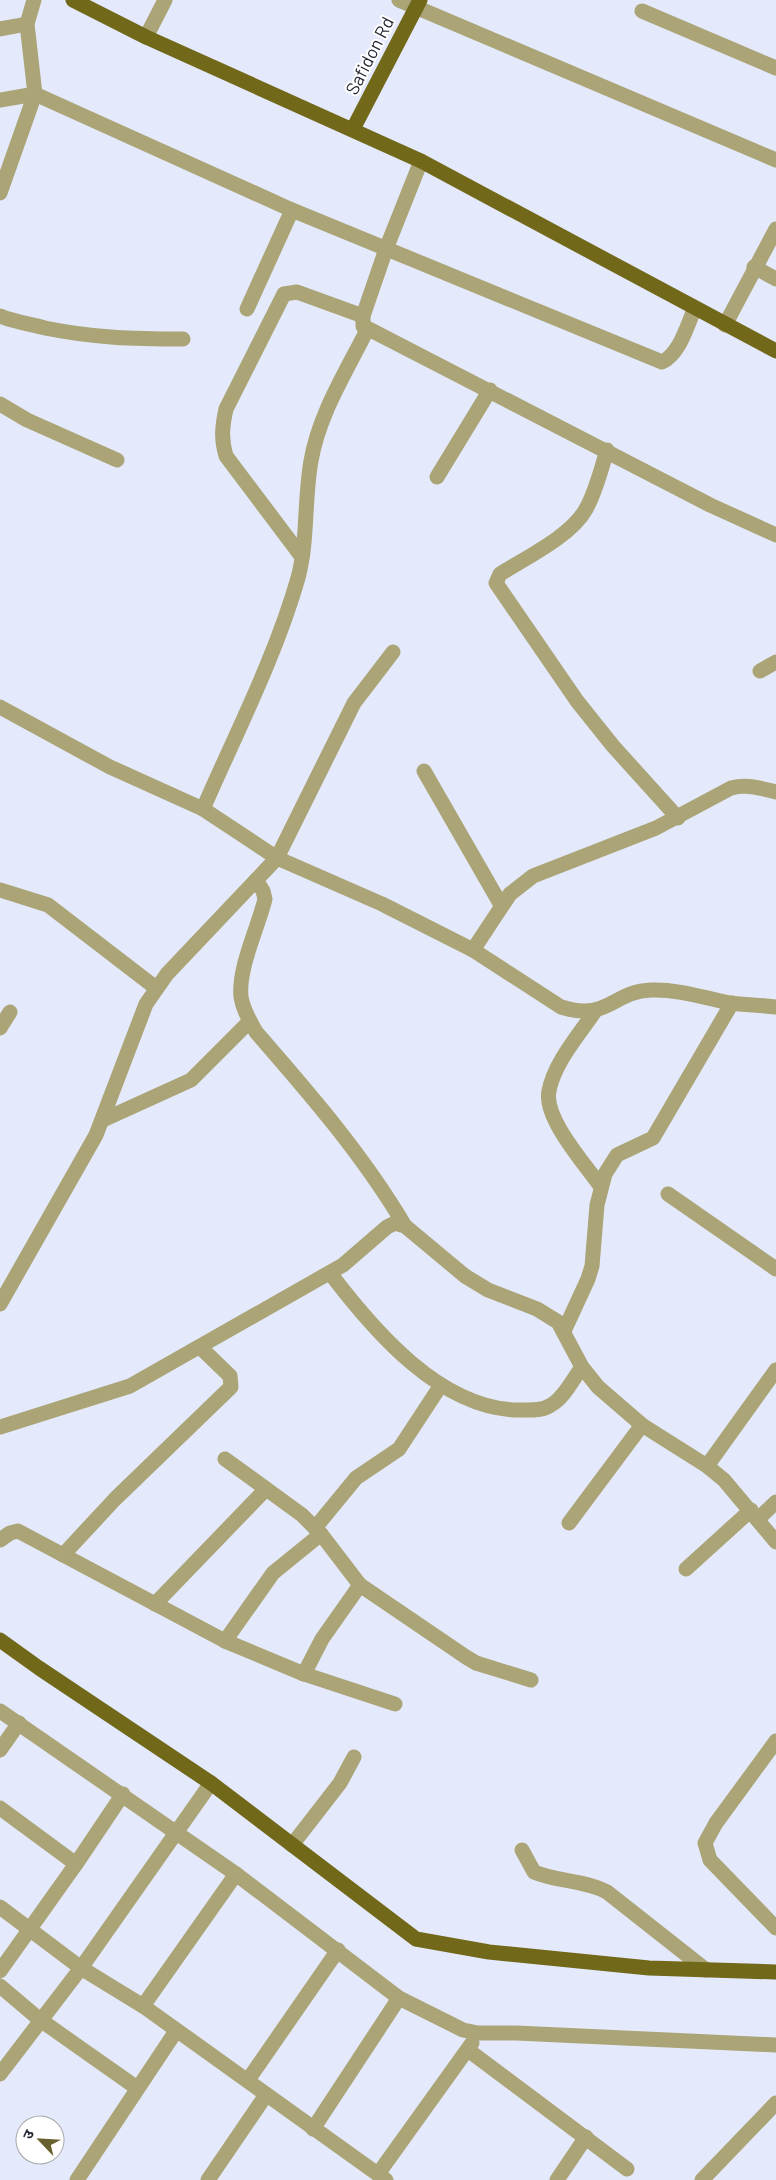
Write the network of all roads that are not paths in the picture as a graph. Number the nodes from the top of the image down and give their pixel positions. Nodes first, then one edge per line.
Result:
1 (34, 0) edge
2 (73, 0) edge
3 (165, 0) edge
4 (399, 0) edge
5 (417, 4) edge
6 (642, 12) dead end
7 (26, 24) junction
8 (0, 29) edge
9 (146, 37) junction
10 (776, 68) edge
11 (35, 94) junction
12 (0, 100) edge
13 (353, 129) junction
14 (776, 160) edge
15 (421, 161) junction
16 (0, 193) edge
17 (292, 210) junction
18 (776, 228) edge
19 (386, 249) junction
20 (754, 267) junction
21 (776, 279) edge
22 (695, 308) junction
23 (247, 309) dead end
24 (0, 316) edge
25 (365, 323) junction
26 (725, 325) junction
27 (183, 339) dead end
28 (776, 351) edge
29 (490, 390) junction
30 (0, 404) edge
31 (607, 450) junction
32 (117, 460) dead end
33 (437, 477) dead end
34 (776, 535) edge
35 (302, 557) junction
36 (393, 652) dead end
37 (776, 662) edge
38 (760, 671) dead end
39 (0, 707) edge
40 (424, 771) dead end
41 (776, 792) edge
42 (203, 809) junction
43 (678, 818) junction
44 (277, 858) junction
45 (256, 880) junction
46 (0, 890) edge
47 (501, 905) junction
48 (472, 950) junction
49 (156, 988) junction
50 (732, 1003) junction
51 (776, 1007) edge
52 (10, 1012) dead end
53 (595, 1012) junction
54 (250, 1021) junction
55 (0, 1028) edge
56 (103, 1120) junction
57 (601, 1187) junction
58 (668, 1194) dead end
59 (406, 1226) junction
60 (776, 1269) edge
61 (330, 1273) junction
62 (0, 1304) edge
63 (564, 1331) junction
64 (200, 1347) junction
65 (582, 1368) junction
66 (776, 1370) edge
67 (441, 1385) junction
68 (642, 1425) junction
69 (0, 1427) edge
70 (225, 1459) dead end
71 (707, 1466) junction
72 (266, 1489) junction
73 (776, 1502) edge
74 (755, 1515) junction
75 (569, 1523) dead end
76 (318, 1531) junction
77 (0, 1540) edge
78 (776, 1542) edge
79 (63, 1554) junction
80 (686, 1569) dead end
81 (360, 1585) junction
82 (155, 1604) junction
83 (0, 1640) edge
84 (225, 1641) junction
85 (304, 1674) junction
86 (531, 1680) dead end
87 (395, 1704) dead end
88 (0, 1711) edge
89 (19, 1723) junction
90 (776, 1740) edge
91 (0, 1750) edge
92 (354, 1757) dead end
93 (211, 1783) junction
94 (123, 1794) junction
95 (0, 1808) edge
96 (177, 1832) junction
97 (292, 1844) junction
98 (522, 1850) dead end
99 (76, 1864) junction
100 (236, 1874) junction
101 (0, 1907) edge
102 (776, 1928) edge
103 (30, 1930) junction
104 (338, 1950) junction
105 (81, 1968) junction
106 (706, 1970) junction
107 (0, 1971) edge
108 (776, 1972) edge
109 (0, 1986) edge
110 (399, 1998) junction
111 (143, 2006) junction
112 (40, 2020) junction
113 (176, 2031) junction
114 (478, 2033) junction
115 (776, 2045) edge
116 (468, 2050) junction
117 (0, 2074) edge
118 (248, 2080) junction
119 (137, 2088) junction
120 (266, 2095) junction
121 (776, 2103) edge
122 (313, 2130) junction
123 (586, 2137) junction
124 (627, 2169) dead end
125 (382, 2177) edge
126 (77, 2180) edge
127 (208, 2180) edge
128 (557, 2180) edge
129 (702, 2180) edge

1 - 7 street
2 - 9 main road
3 - 9 street
4 - 5 street
5 - 13 main road, Safidon Rd
5 - 14 street
6 - 10 street
7 - 8 street
7 - 11 street
9 - 13 main road
11 - 12 street
11 - 16 street
11 - 17 street
13 - 15 main road
15 - 19 street
15 - 22 main road
17 - 19 street
17 - 23 street
18 - 20 street
19 - 22 street
19 - 25 street
20 - 21 street
20 - 26 street
22 - 26 main road
24 - 27 street
25 - 29 street
25 - 35 street
25 - 35 street
26 - 28 main road
29 - 31 street
29 - 33 street
30 - 32 street
31 - 34 street
31 - 43 street
35 - 42 street
36 - 44 street
37 - 38 street
39 - 42 street
40 - 47 street
41 - 43 street
42 - 44 street
43 - 47 street
44 - 45 street
44 - 48 street
45 - 49 street
45 - 54 street
46 - 49 street
47 - 48 street
48 - 53 street
49 - 56 street
50 - 51 street
50 - 53 street
50 - 57 street
52 - 55 street
53 - 57 street
54 - 56 street
54 - 59 street
56 - 62 street
57 - 63 street
58 - 60 street
59 - 61 street
59 - 63 street
61 - 64 street
61 - 67 street
63 - 65 street
64 - 69 street
64 - 79 street
65 - 67 street
65 - 68 street
66 - 71 street
67 - 76 street
68 - 71 street
68 - 75 street
70 - 72 street
71 - 74 street
72 - 76 street
72 - 82 street
73 - 74 street
74 - 78 street
74 - 80 street
76 - 81 street
76 - 84 street
77 - 79 street
79 - 82 street
81 - 85 street
81 - 86 street
82 - 84 street
83 - 93 main road
84 - 85 street
85 - 87 street
88 - 89 street
89 - 91 street
89 - 94 street
90 - 102 street
92 - 97 street
93 - 96 street
93 - 97 main road
94 - 96 street
94 - 99 street
95 - 99 street
96 - 100 street
96 - 105 street
97 - 106 main road
98 - 106 street
99 - 103 street
100 - 104 street
100 - 111 street
101 - 103 street
103 - 105 street
103 - 107 street
104 - 110 street
104 - 118 street
105 - 111 street
105 - 112 street
106 - 108 main road
109 - 112 street
110 - 114 street
110 - 122 street
111 - 113 street
112 - 117 street
112 - 119 street
113 - 118 street
113 - 119 street
114 - 115 street
114 - 116 street
116 - 123 street
116 - 125 street
118 - 120 street
119 - 126 street
120 - 122 street
120 - 127 street
121 - 129 street
122 - 125 street
123 - 124 street
123 - 128 street

